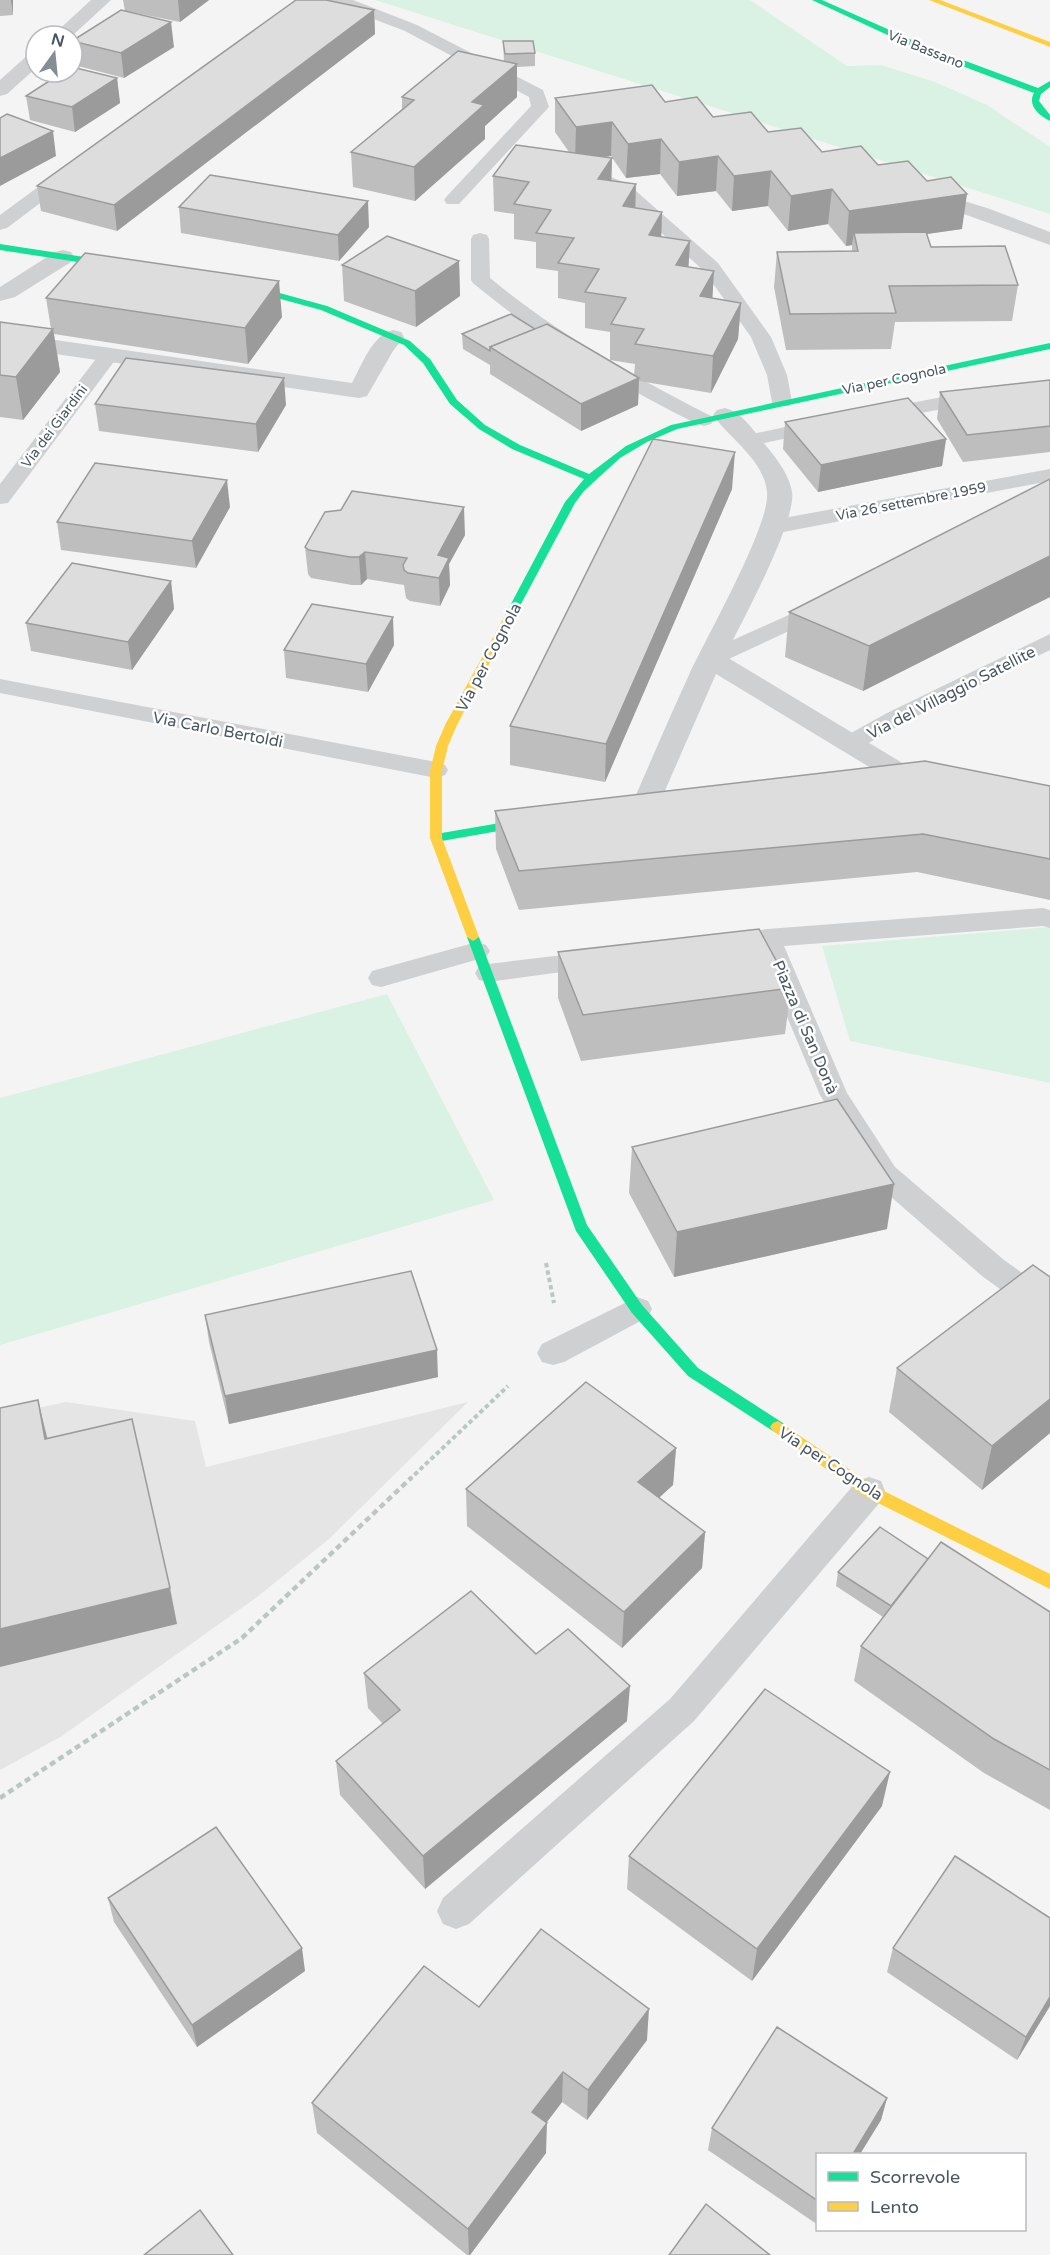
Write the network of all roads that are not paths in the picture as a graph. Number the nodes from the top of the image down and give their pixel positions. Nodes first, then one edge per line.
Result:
1 (102, 0) edge
2 (816, 0) edge
3 (933, 0) edge
4 (281, 19) edge
5 (75, 24) edge
6 (1050, 45) edge
7 (24, 69) edge
8 (1050, 83) edge
9 (0, 90) edge
10 (1038, 92) junction
11 (1050, 119) edge
12 (81, 164) edge
13 (589, 172) edge
14 (913, 190) edge
15 (453, 200) dead end
16 (0, 224) edge
17 (480, 239) dead end
18 (1050, 239) edge
19 (0, 248) edge
20 (63, 257) junction
21 (134, 267) edge
22 (218, 280) edge
23 (0, 294) edge
24 (393, 337) junction
25 (0, 339) edge
26 (1050, 346) edge
27 (109, 355) junction
28 (1050, 389) edge
29 (782, 402) junction
30 (715, 418) junction
31 (862, 418) edge
32 (839, 422) edge
33 (750, 440) junction
34 (1050, 475) edge
35 (587, 477) junction
36 (0, 498) edge
37 (773, 527) junction
38 (840, 599) edge
39 (1050, 641) edge
40 (710, 659) junction
41 (0, 686) edge
42 (851, 742) junction
43 (436, 770) junction
44 (900, 777) edge
45 (646, 804) edge
46 (559, 817) edge
47 (436, 838) junction
48 (1050, 919) edge
49 (767, 938) junction
50 (699, 946) edge
51 (620, 957) edge
52 (483, 962) junction
53 (381, 978) dead end
54 (637, 1309) junction
55 (1050, 1309) edge
56 (552, 1353) dead end
57 (869, 1491) junction
58 (1050, 1582) edge
59 (456, 1911) dead end

1 - 5 street
2 - 10 main road, Via Bassano
3 - 6 main road
4 - 15 lane
7 - 9 street
8 - 10 main road
10 - 11 main road
12 - 16 lane
13 - 29 lane
14 - 18 lane
17 - 30 lane
19 - 20 main road
20 - 21 main road
20 - 23 street
22 - 24 main road
24 - 27 street
24 - 35 main road
25 - 27 street
26 - 29 main road, Via per Cognola
27 - 36 lane, Via dei Giardini
28 - 31 lane
29 - 30 main road, Via per Cognola
30 - 33 street
30 - 35 main road, Via per Cognola
32 - 33 lane
33 - 37 street
34 - 37 lane, Via 26 settembre 1959
35 - 43 main road, Via per Cognola
37 - 40 street
38 - 40 lane
39 - 42 lane, Via del Villaggio Satellite
40 - 42 street
40 - 45 street
41 - 43 lane, Via Carlo Bertoldi
42 - 44 street
43 - 47 main road, Via per Cognola
46 - 47 main road
47 - 52 main road, Via per Cognola
48 - 49 lane, Piazza di San Donà
49 - 50 lane
49 - 55 lane, Piazza di San Donà
51 - 52 lane
52 - 53 lane
52 - 54 main road, Via per Cognola
54 - 56 lane
54 - 57 main road, Via per Cognola
57 - 58 main road, Via per Cognola
57 - 59 lane

